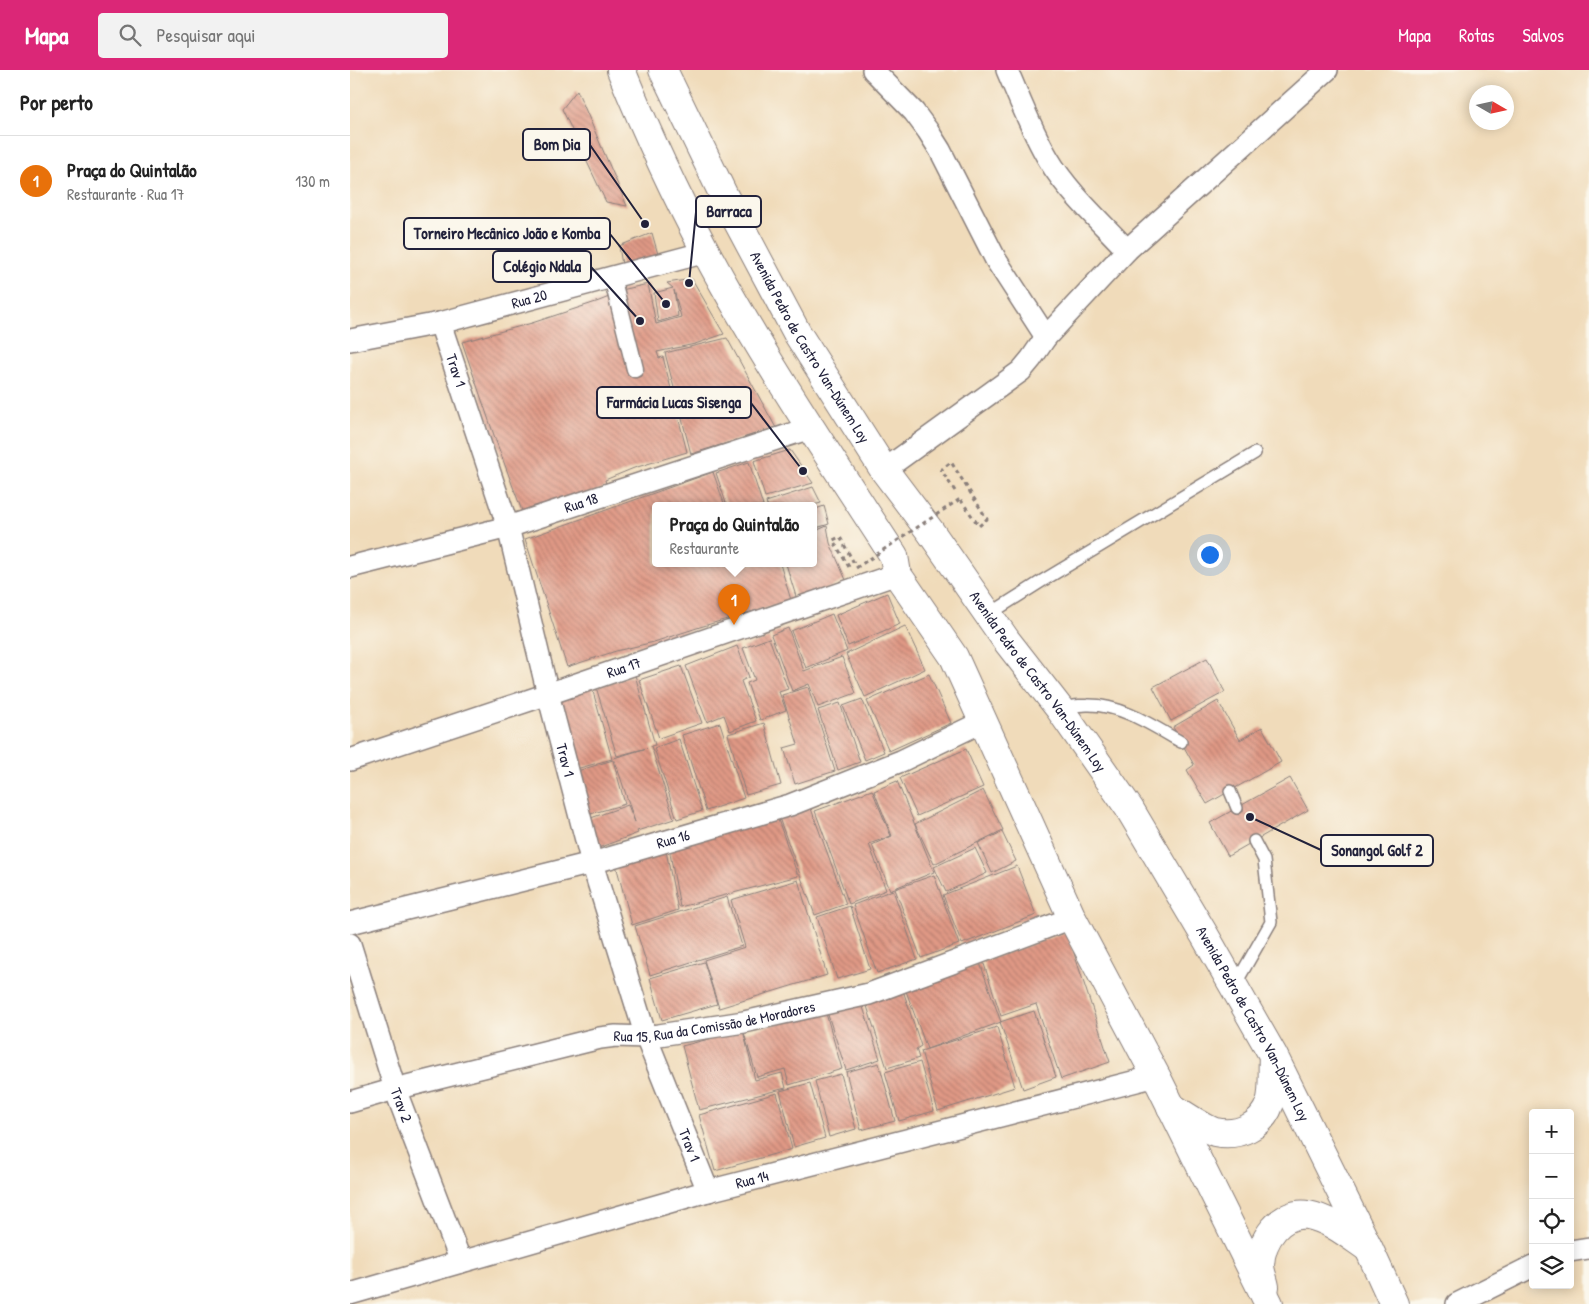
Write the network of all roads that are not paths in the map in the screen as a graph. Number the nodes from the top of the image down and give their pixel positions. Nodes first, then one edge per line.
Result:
1 (621, 70) edge
2 (663, 70) edge
3 (873, 70) edge
4 (1007, 70) edge
5 (1327, 70) edge
6 (1127, 250) junction
7 (706, 252) junction
8 (612, 277) junction
9 (440, 323) junction
10 (1046, 337) junction
11 (350, 340) edge
12 (635, 369) dead end
13 (810, 428) junction
14 (1255, 453) dead end
15 (884, 470) junction
16 (508, 527) junction
17 (350, 567) edge
18 (898, 574) junction
19 (988, 615) junction
20 (548, 694) junction
21 (1059, 708) junction
22 (984, 721) junction
23 (1181, 742) dead end
24 (350, 760) edge
25 (1230, 791) dead end
26 (1237, 808) dead end
27 (1254, 841) dead end
28 (592, 863) junction
29 (1072, 918) junction
30 (350, 923) edge
31 (350, 944) edge
32 (1234, 987) junction
33 (646, 1037) junction
34 (1273, 1055) junction
35 (1156, 1076) junction
36 (395, 1089) junction
37 (350, 1102) edge
38 (1171, 1107) junction
39 (708, 1191) junction
40 (1589, 1248) edge
41 (1369, 1249) junction
42 (1574, 1250) edge
43 (461, 1262) junction
44 (1529, 1268) edge
45 (350, 1294) edge
46 (1269, 1304) edge
47 (1394, 1304) edge
48 (1457, 1304) edge

1 - 7 highway
2 - 15 highway, Avenida Pedro de Castro Van-Dúnem Loy
3 - 10 street
4 - 6 street
5 - 6 street
6 - 10 street
7 - 8 street, Rua 20
7 - 13 highway
8 - 9 street, Rua 20
8 - 12 street
9 - 11 street, Rua 20
9 - 16 street, Trav 1
10 - 15 street
13 - 16 street, Rua 18
13 - 18 highway
14 - 19 lane
15 - 19 highway, Avenida Pedro de Castro Van-Dúnem Loy
16 - 17 street, Rua 18
16 - 20 street, Trav 1
18 - 20 street, Rua 17
18 - 22 highway
19 - 21 highway, Avenida Pedro de Castro Van-Dúnem Loy
20 - 24 street, Rua 17
20 - 28 street, Trav 1
21 - 23 lane
21 - 32 highway, Avenida Pedro de Castro Van-Dúnem Loy
22 - 28 street, Rua 16
22 - 29 highway
25 - 26 lane
27 - 32 lane
28 - 30 street, Rua 16
28 - 33 street, Trav 1
29 - 33 street, Rua 15, Rua da Comissão de Moradores
29 - 35 highway
31 - 36 street, Trav 2
32 - 34 highway, Avenida Pedro de Castro Van-Dúnem Loy
33 - 36 street, Rua 15, Rua da Comissão de Moradores
33 - 39 street, Trav 1
34 - 38 highway
34 - 41 highway, Avenida Pedro de Castro Van-Dúnem Loy
35 - 38 highway
35 - 39 street, Rua 14
36 - 37 street, Rua 15, Rua da Comissão de Moradores
36 - 43 street, Trav 2
38 - 46 highway
39 - 43 street, Rua 14
40 - 42 street
41 - 46 highway
41 - 47 highway, Avenida Pedro de Castro Van-Dúnem Loy
43 - 45 street, Rua 14
44 - 48 street

